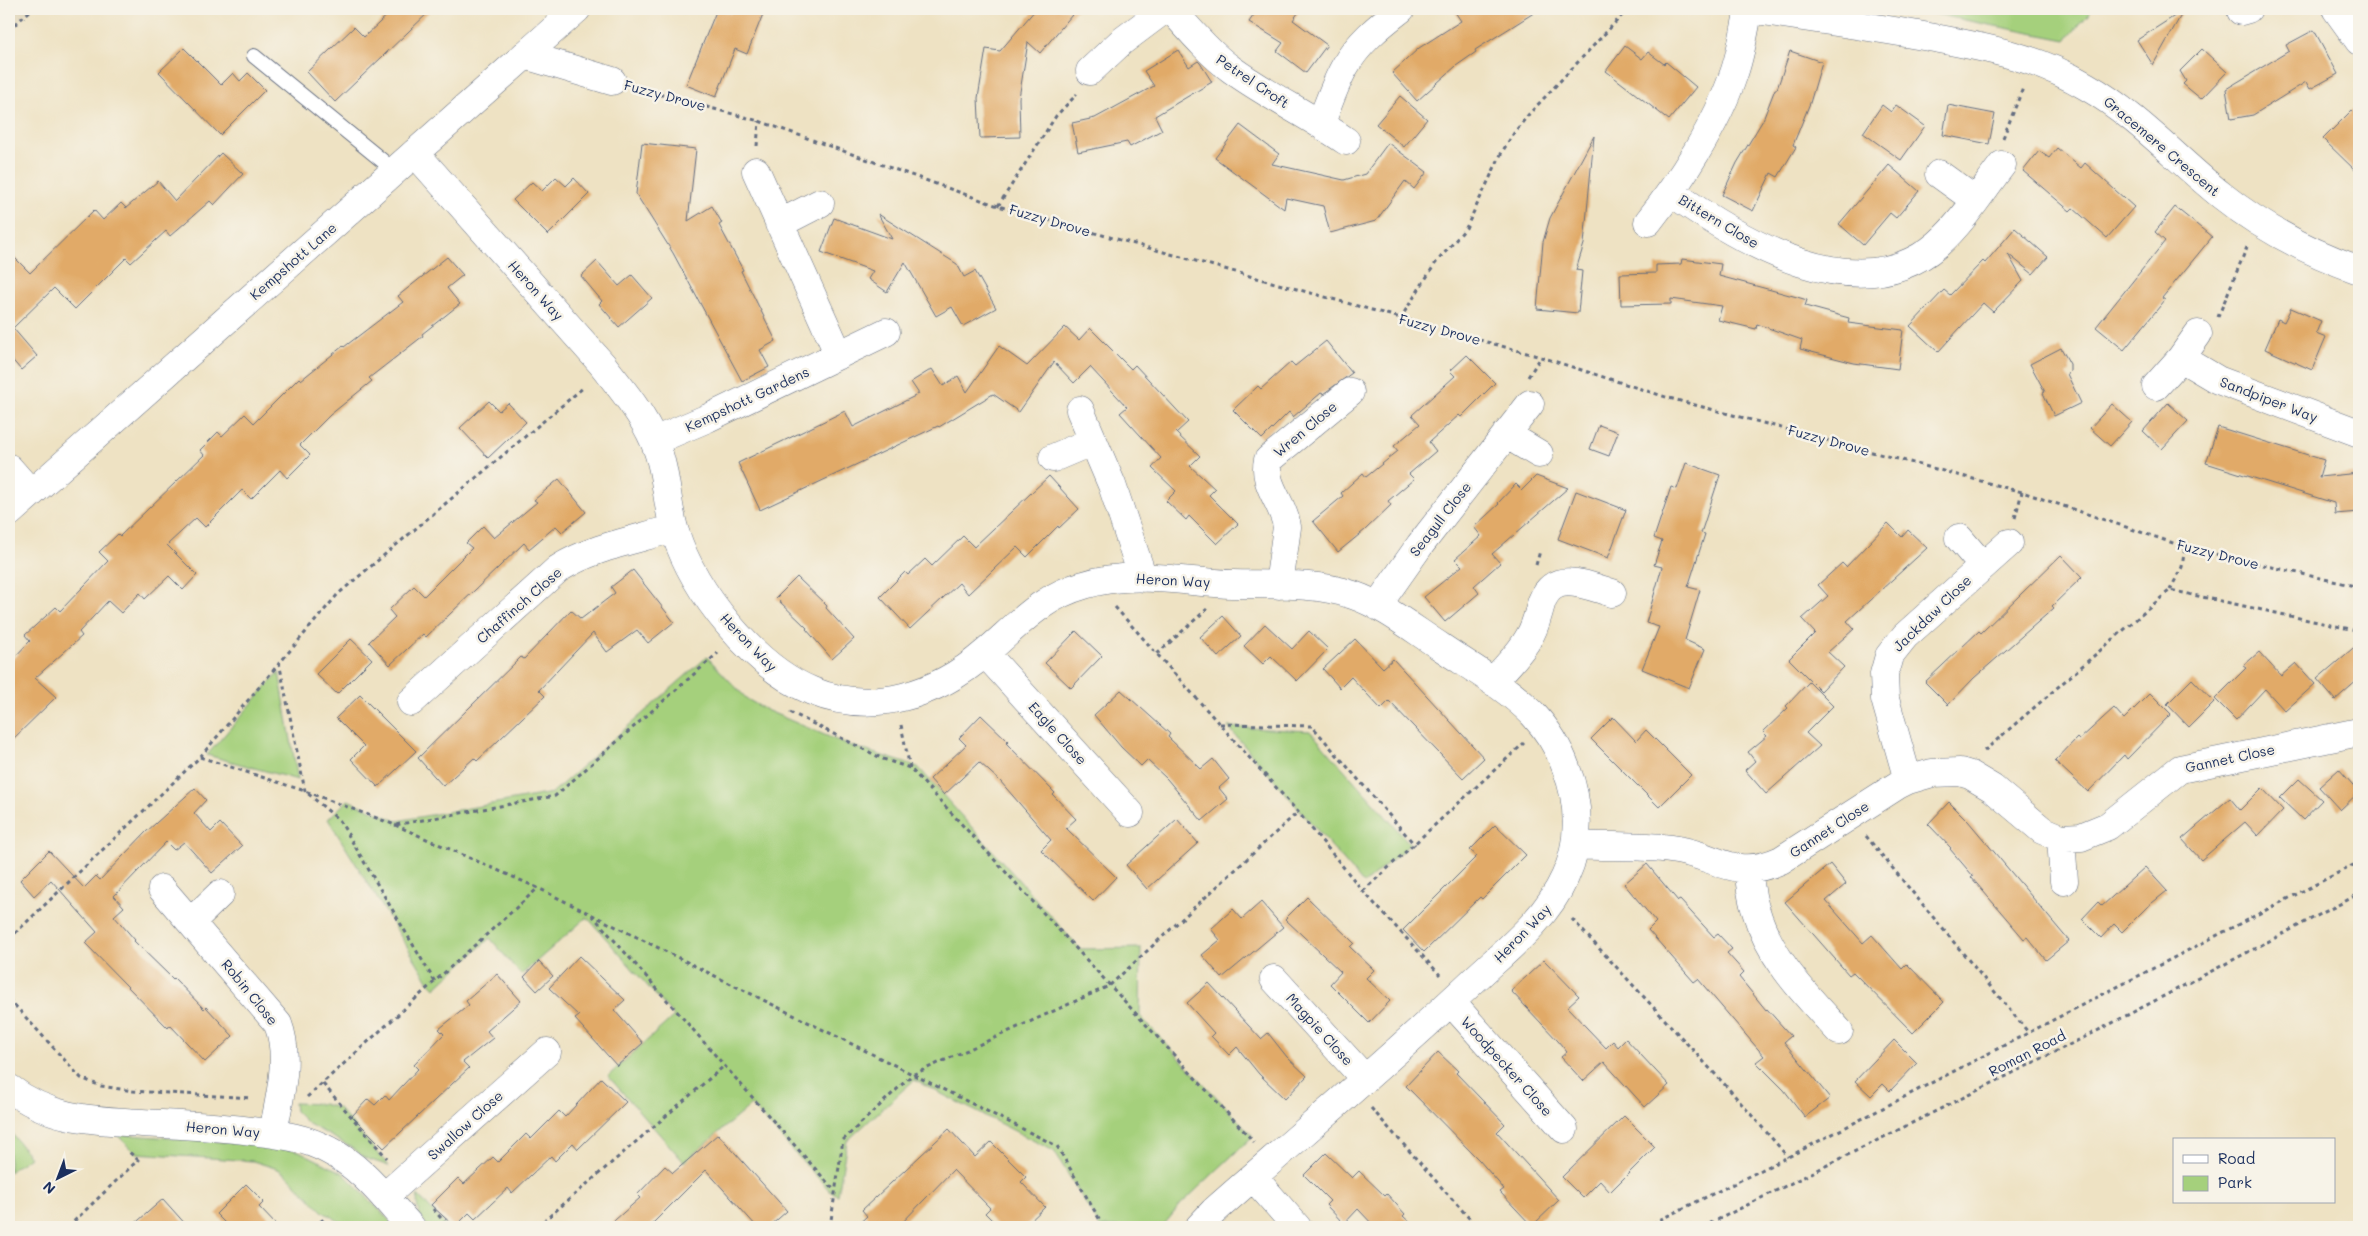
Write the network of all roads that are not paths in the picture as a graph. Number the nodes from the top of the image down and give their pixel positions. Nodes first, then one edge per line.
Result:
1 (577, 9) edge
2 (1165, 9) edge
3 (1171, 9) edge
4 (1400, 9) edge
5 (1749, 9) edge
6 (2336, 9) edge
7 (2359, 41) edge
8 (525, 55) junction
9 (254, 56) dead end
10 (1090, 71) road end
11 (612, 81) road end
12 (1321, 123) junction
13 (1346, 141) dead end
14 (415, 154) junction
15 (2002, 165) road end
16 (395, 171) junction
17 (756, 172) dead end
18 (1939, 174) dead end
19 (1672, 192) junction
20 (1975, 200) junction
21 (820, 203) dead end
22 (1648, 222) dead end
23 (779, 224) junction
24 (2359, 270) edge
25 (886, 332) dead end
26 (2198, 334) road end
27 (840, 355) junction
28 (2181, 358) junction
29 (2156, 386) dead end
30 (1350, 392) dead end
31 (1530, 404) dead end
32 (1080, 410) dead end
33 (2359, 433) edge
34 (1506, 434) junction
35 (654, 441) junction
36 (1093, 441) junction
37 (1539, 454) dead end
38 (1053, 458) dead end
39 (9, 468) edge
40 (31, 493) junction
41 (9, 513) edge
42 (674, 528) junction
43 (1959, 538) dead end
44 (2009, 543) dead end
45 (1982, 565) junction
46 (1143, 578) junction
47 (1279, 585) junction
48 (1612, 593) dead end
49 (1377, 606) junction
50 (985, 653) junction
51 (1493, 682) junction
52 (411, 702) dead end
53 (2359, 732) edge
54 (1908, 780) junction
55 (1130, 813) dead end
56 (2061, 838) junction
57 (1576, 845) junction
58 (1748, 870) junction
59 (2064, 881) dead end
60 (162, 889) dead end
61 (220, 894) dead end
62 (191, 922) junction
63 (1274, 979) dead end
64 (1451, 1002) junction
65 (1839, 1032) dead end
66 (547, 1052) dead end
67 (1360, 1084) junction
68 (9, 1088) edge
69 (1564, 1130) dead end
70 (273, 1133) junction
71 (1262, 1169) junction
72 (384, 1197) junction
73 (411, 1227) edge
74 (1199, 1227) edge
75 (1297, 1227) edge

1 - 8 street, Kempshott Lane
2 - 10 street
3 - 12 street, Petrel Croft
4 - 12 street
5 - 19 street, Bittern Close
5 - 24 street, Gracemere Crescent
6 - 7 street
8 - 11 street, Fuzzy Drove
8 - 14 street, Kempshott Lane
9 - 16 lane
12 - 13 street, Petrel Croft
14 - 16 street, Kempshott Lane
14 - 35 street, Heron Way
15 - 20 street, Bittern Close
16 - 40 street, Kempshott Lane
17 - 23 street
18 - 20 street
19 - 20 street, Bittern Close
19 - 22 street, Bittern Close
21 - 23 street
23 - 27 street
25 - 27 street, Kempshott Gardens
26 - 28 street
27 - 35 street, Kempshott Gardens
28 - 29 street
28 - 33 street, Sandpiper Way
30 - 47 street, Wren Close
31 - 34 street, Seagull Close
32 - 36 street
34 - 37 street
34 - 49 street, Seagull Close
35 - 42 street, Heron Way
36 - 38 street
36 - 46 street
39 - 40 street
40 - 41 street, Kempshott Lane
42 - 50 street, Heron Way
42 - 52 street, Chaffinch Close
43 - 45 street, Jackdaw Close
44 - 45 street, Jackdaw Close
45 - 54 street, Jackdaw Close
46 - 47 street, Heron Way
46 - 50 street, Heron Way
47 - 49 street, Heron Way
48 - 51 street
49 - 51 street, Heron Way
50 - 55 street, Eagle Close
51 - 57 street, Heron Way
53 - 56 street, Gannet Close
54 - 56 street, Gannet Close
54 - 58 street, Gannet Close
56 - 59 street
57 - 58 street, Gannet Close
57 - 64 street, Heron Way
58 - 65 street
60 - 62 street, Robin Close
61 - 62 street
62 - 70 street, Robin Close
63 - 67 street, Magpie Close
64 - 67 street, Heron Way
64 - 69 street, Woodpecker Close
66 - 72 street, Swallow Close
67 - 71 street, Heron Way
68 - 70 street, Heron Way
70 - 72 street, Heron Way
71 - 74 street, Heron Way
71 - 75 street
72 - 73 street, Heron Way

